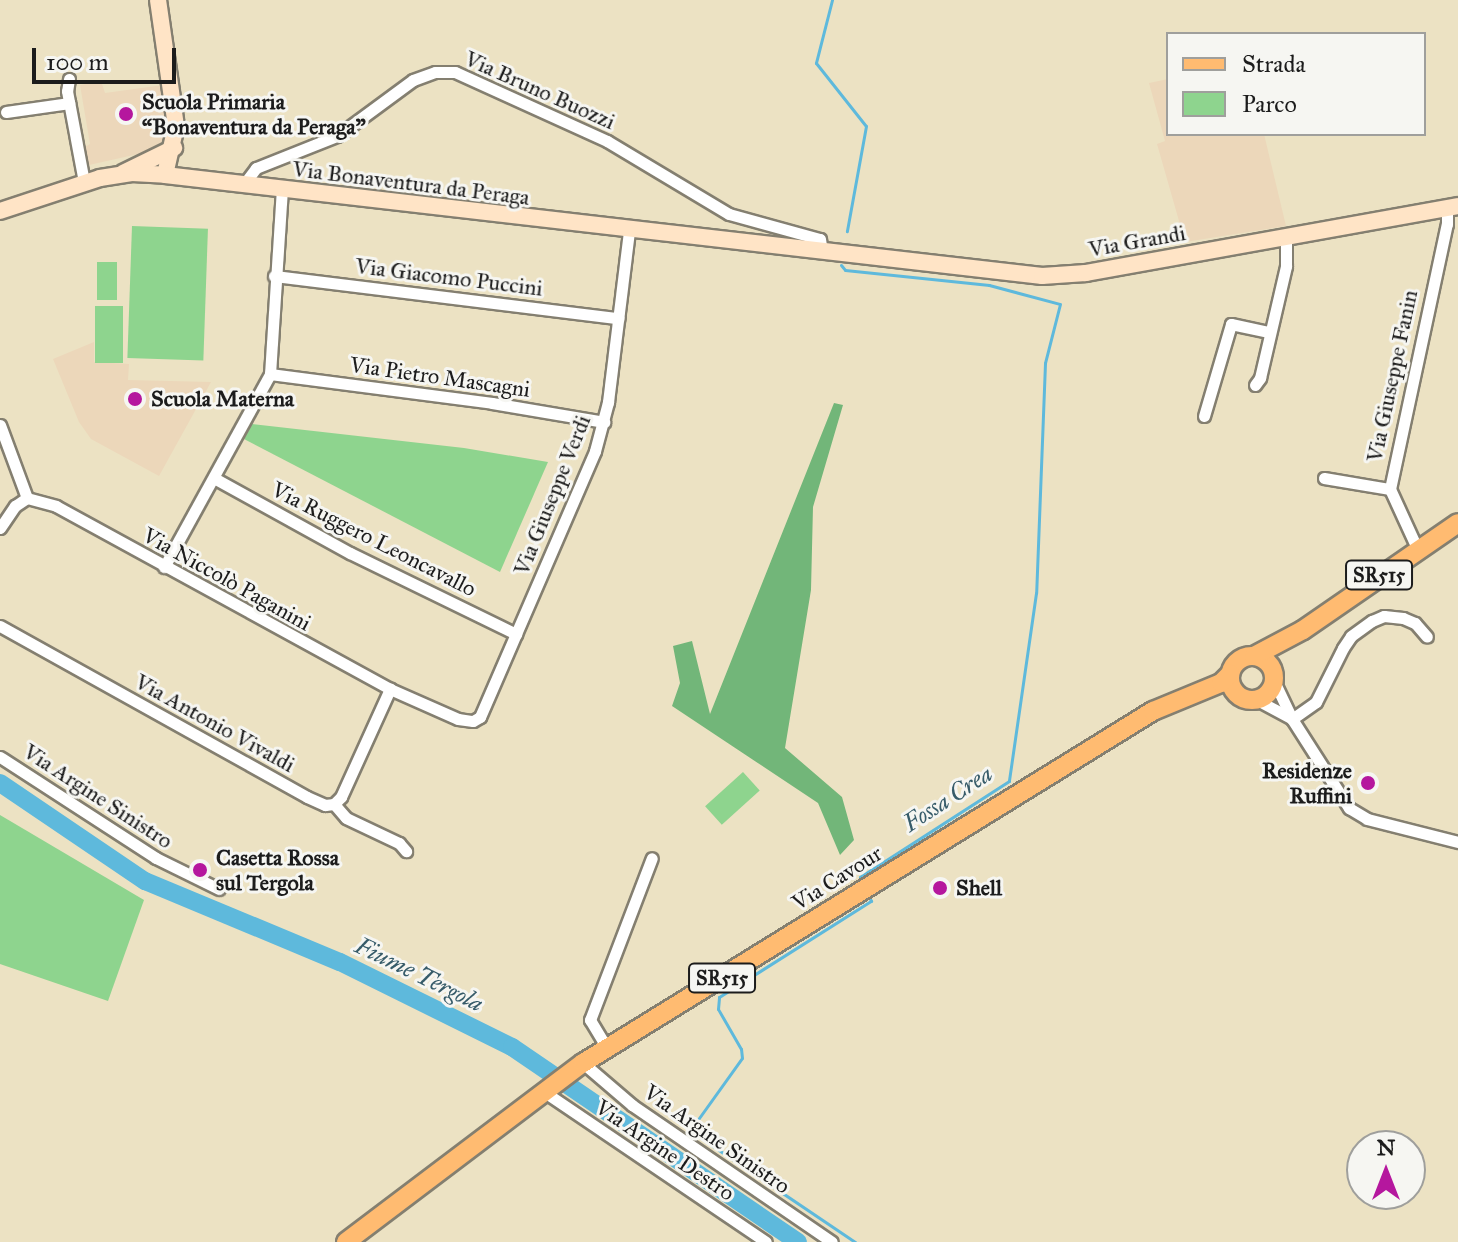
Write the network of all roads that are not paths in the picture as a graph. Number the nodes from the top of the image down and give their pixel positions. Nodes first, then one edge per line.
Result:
1 (158, 0) edge
2 (69, 79) dead end
3 (69, 103) junction
4 (6, 112) dead end
5 (174, 148) junction
6 (122, 174) junction
7 (165, 175) junction
8 (84, 182) junction
9 (244, 184) junction
10 (282, 189) junction
11 (1452, 207) edge
12 (0, 211) edge
13 (629, 230) junction
14 (1286, 236) junction
15 (822, 252) junction
16 (274, 276) junction
17 (618, 318) junction
18 (1270, 332) junction
19 (270, 374) junction
20 (1255, 385) dead end
21 (1204, 416) dead end
22 (604, 422) junction
23 (0, 425) edge
24 (214, 478) junction
25 (1324, 478) dead end
26 (1390, 489) junction
27 (27, 498) junction
28 (1458, 523) edge
29 (0, 528) edge
30 (1417, 548) junction
31 (164, 567) junction
32 (0, 626) edge
33 (1303, 630) junction
34 (516, 634) junction
35 (1427, 637) dead end
36 (1254, 656) junction
37 (1230, 674) junction
38 (1274, 676) junction
39 (390, 689) junction
40 (1248, 698) junction
41 (1176, 701) junction
42 (480, 717) joint
43 (1292, 719) junction
44 (0, 757) edge
45 (334, 804) junction
46 (1458, 842) edge
47 (406, 851) dead end
48 (652, 858) dead end
49 (219, 889) dead end
50 (607, 1048) junction
51 (579, 1066) junction
52 (545, 1089) junction
53 (346, 1242) edge
54 (766, 1242) edge
55 (832, 1242) edge

1 - 5 main road
2 - 3 street
3 - 4 street
3 - 8 street
5 - 6 main road
5 - 7 main road
6 - 7 main road, Via Bonaventura da Peraga
6 - 8 main road, Via Bonaventura da Peraga
7 - 9 main road, Via Bonaventura da Peraga
8 - 12 main road, Via Bonaventura da Peraga
9 - 10 main road, Via Bonaventura da Peraga
9 - 15 street, Via Bruno Buozzi
10 - 13 main road, Via Bonaventura da Peraga
10 - 16 street
11 - 14 main road, Via Grandi
11 - 26 street, Via Giuseppe Fanin
13 - 15 main road, Via Bonaventura da Peraga
13 - 17 street, Via Giuseppe Verdi
14 - 15 main road, Via Grandi
14 - 18 street
16 - 17 street, Via Giacomo Puccini
16 - 19 street
17 - 22 street, Via Giuseppe Verdi
18 - 20 street
18 - 21 street
19 - 22 street, Via Pietro Mascagni
19 - 24 street
22 - 34 street, Via Giuseppe Verdi
23 - 27 street
24 - 31 street
24 - 34 street, Via Ruggero Leoncavallo
25 - 26 street
26 - 30 street, Via Giuseppe Fanin
27 - 29 street
27 - 31 street, Via Niccolò Paganini
28 - 30 main road, SR515
30 - 33 main road, SR515
31 - 39 street, Via Niccolò Paganini
32 - 45 street, Via Antonio Vivaldi
33 - 36 main road, SR515
33 - 38 main road, SR515
34 - 42 street, Via Giuseppe Verdi
35 - 43 street
36 - 37 main road
36 - 38 main road
37 - 40 main road
37 - 41 main road, Via Cavour / SR515
38 - 40 main road
38 - 43 street
39 - 42 street, Via Niccolò Paganini
39 - 45 street
40 - 41 main road, Via Cavour / SR515
40 - 43 street
41 - 50 main road, Via Cavour / SR515
43 - 46 street
44 - 49 street, Via Argine Sinistro
45 - 47 street, Via Antonio Vivaldi
48 - 50 street
50 - 51 main road, Via Cavour / SR515
51 - 52 main road, Via Cavour / SR515
51 - 55 street, Via Argine Sinistro
52 - 53 main road, Via Cavour / SR515
52 - 54 street, Via Argine Destro

